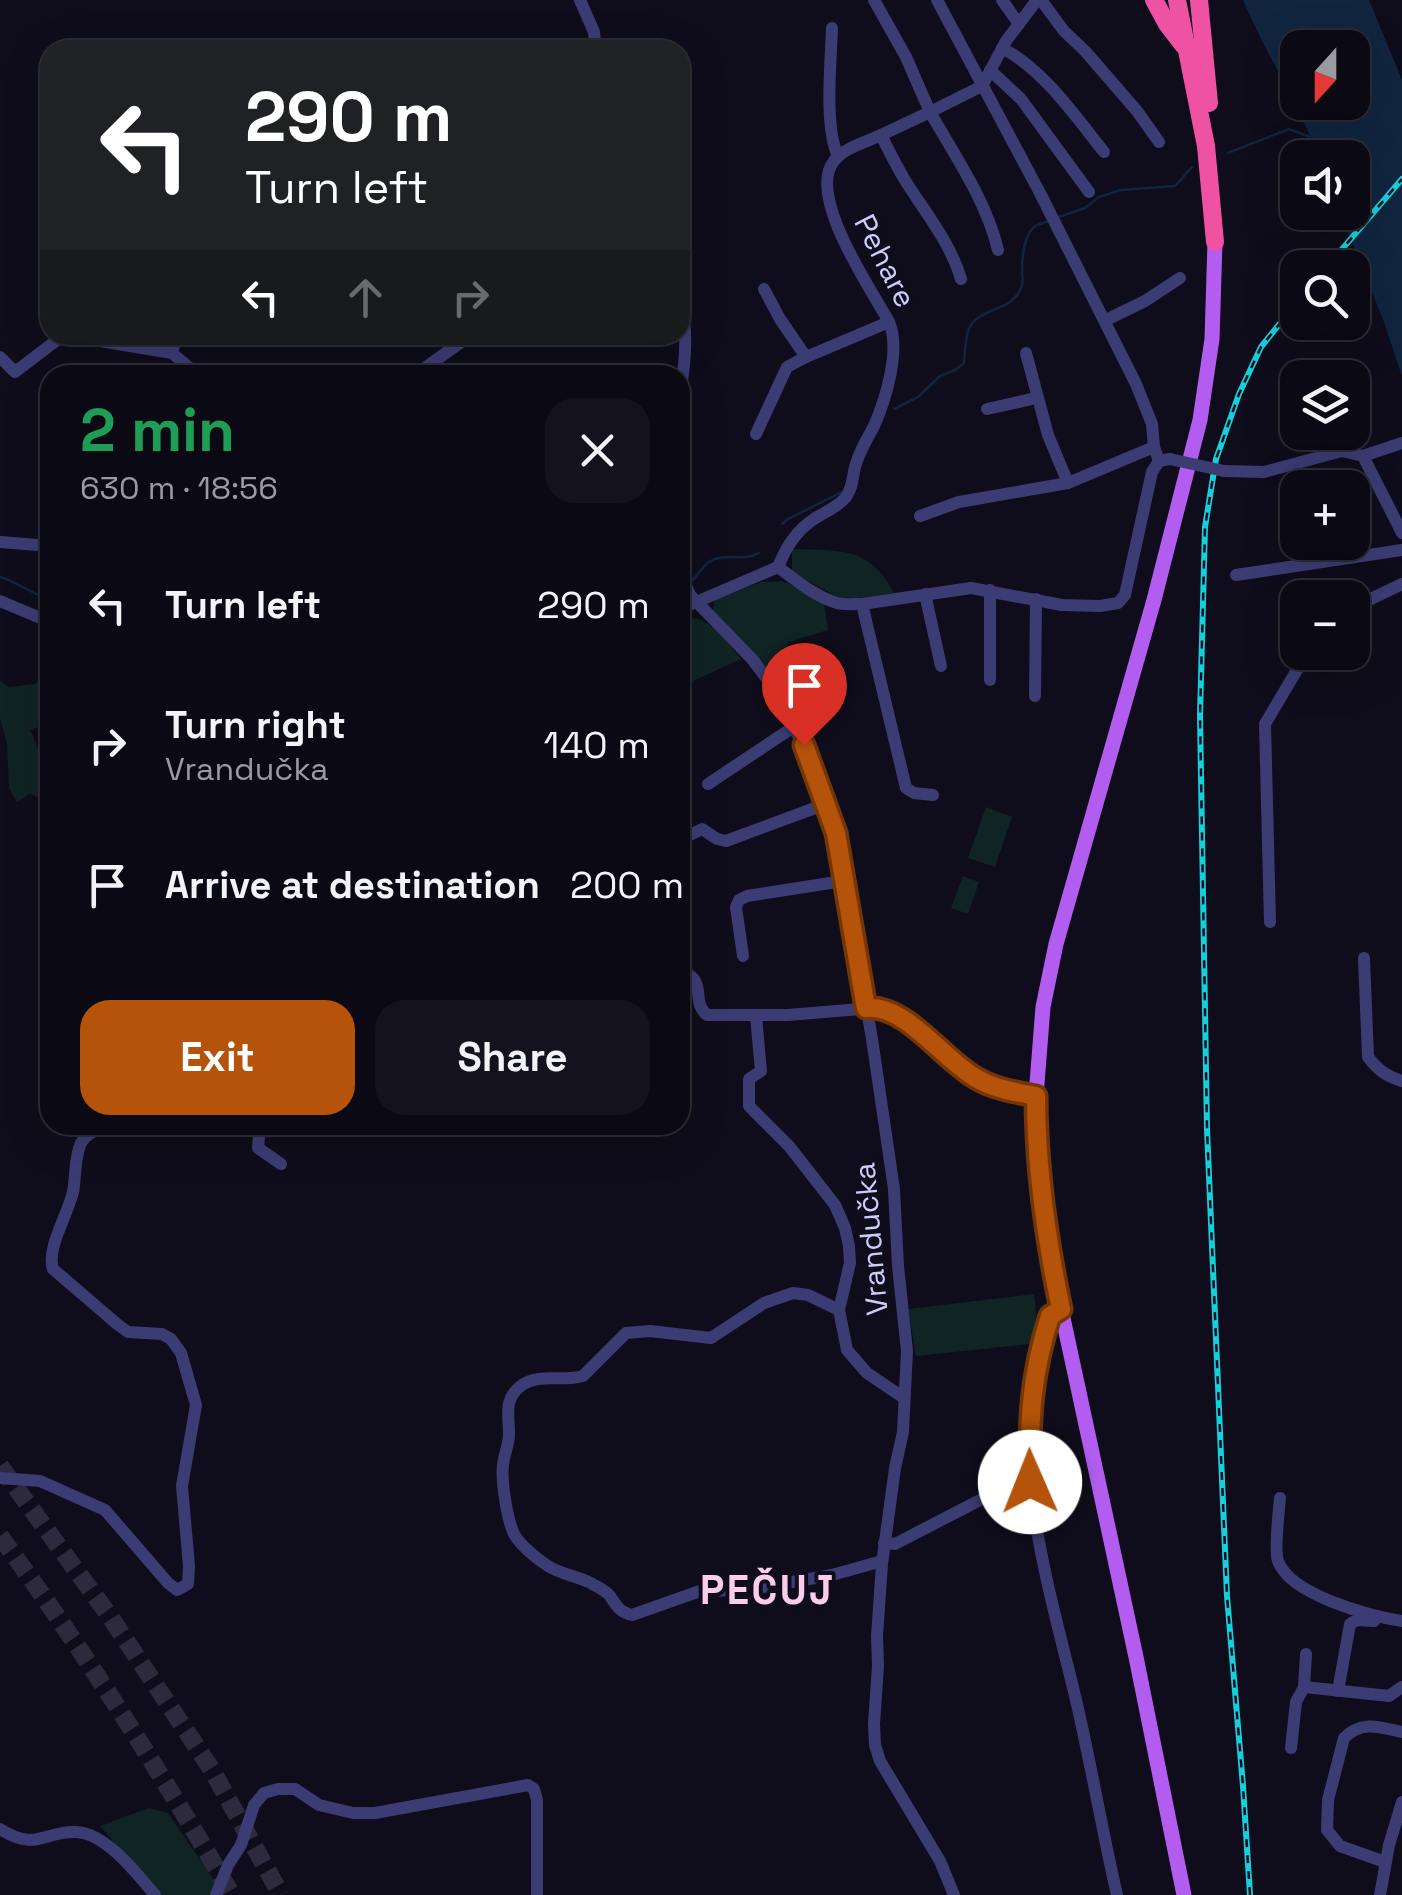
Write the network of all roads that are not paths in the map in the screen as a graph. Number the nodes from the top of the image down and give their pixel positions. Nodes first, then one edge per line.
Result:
1 (580, 0) edge
2 (874, 0) edge
3 (937, 0) edge
4 (1002, 0) edge
5 (1039, 0) edge
6 (1154, 0) edge
7 (1177, 0) edge
8 (1199, 0) edge
9 (1019, 24) junction
10 (832, 28) dead end
11 (595, 40) edge
12 (1002, 48) junction
13 (1189, 51) junction
14 (990, 70) junction
15 (982, 86) junction
16 (930, 112) junction
17 (881, 135) junction
18 (1159, 142) dead end
19 (1104, 152) dead end
20 (838, 156) junction
21 (1090, 192) dead end
22 (1215, 242) junction
23 (998, 250) dead end
24 (1180, 278) dead end
25 (961, 280) dead end
26 (764, 289) dead end
27 (1106, 320) junction
28 (890, 322) junction
29 (50, 345) edge
30 (124, 345) edge
31 (174, 345) edge
32 (457, 345) edge
33 (172, 353) junction
34 (1026, 354) dead end
35 (806, 357) junction
36 (0, 358) edge
37 (183, 365) edge
38 (430, 365) edge
39 (1036, 398) junction
40 (987, 410) dead end
41 (756, 434) dead end
42 (1402, 443) edge
43 (1154, 447) junction
44 (1364, 456) junction
45 (1165, 460) junction
46 (1068, 483) junction
47 (920, 516) dead end
48 (1402, 533) edge
49 (0, 542) edge
50 (40, 545) edge
51 (1402, 550) edge
52 (778, 567) junction
53 (1236, 575) dead end
54 (1402, 584) edge
55 (690, 588) edge
56 (690, 590) edge
57 (990, 590) junction
58 (925, 594) junction
59 (1036, 599) junction
60 (1370, 599) edge
61 (0, 600) edge
62 (862, 604) junction
63 (40, 618) edge
64 (942, 666) dead end
65 (1297, 670) edge
66 (990, 680) dead end
67 (1035, 696) dead end
68 (795, 726) junction
69 (708, 784) dead end
70 (933, 795) dead end
71 (826, 804) junction
72 (690, 835) edge
73 (844, 880) junction
74 (1270, 922) dead end
75 (743, 956) dead end
76 (1364, 958) dead end
77 (690, 974) edge
78 (866, 1008) junction
79 (756, 1016) junction
80 (1402, 1080) edge
81 (1036, 1096) junction
82 (89, 1135) edge
83 (259, 1135) edge
84 (281, 1164) dead end
85 (1061, 1309) junction
86 (839, 1310) junction
87 (904, 1398) junction
88 (0, 1478) edge
89 (1030, 1482) junction
90 (1280, 1498) dead end
91 (884, 1543) junction
92 (882, 1561) junction
93 (1386, 1619) junction
94 (1402, 1621) edge
95 (1306, 1654) dead end
96 (1402, 1686) edge
97 (1304, 1687) junction
98 (1338, 1691) junction
99 (1402, 1732) edge
100 (1291, 1748) dead end
101 (1402, 1802) edge
102 (0, 1829) edge
103 (1386, 1862) junction
104 (155, 1895) edge
105 (216, 1895) edge
106 (537, 1895) edge
107 (954, 1895) edge
108 (1116, 1895) edge
109 (1184, 1895) edge
110 (1380, 1895) edge

1 - 11 street
2 - 16 street
3 - 15 street
4 - 9 street
5 - 9 street
5 - 18 street
6 - 13 highway
7 - 13 highway
8 - 22 highway
9 - 12 street
10 - 20 street, Pehare
12 - 14 street
12 - 19 street
13 - 22 highway
14 - 15 street
14 - 21 street
15 - 16 street
15 - 27 street
16 - 17 street
16 - 23 street
17 - 20 street
17 - 25 street, Pehare
20 - 28 street, Pehare
22 - 81 main road
24 - 27 street
26 - 35 street
27 - 43 street
28 - 35 street
28 - 52 street, Pehare
29 - 36 street
30 - 33 street
31 - 33 street
32 - 38 street
33 - 37 street
34 - 39 street
35 - 41 street
39 - 40 street
39 - 46 street
42 - 44 street
43 - 45 street
43 - 46 street
44 - 45 street, bridge
44 - 48 street
45 - 59 street
46 - 47 street
49 - 50 street
51 - 53 street
52 - 55 street
52 - 62 street
54 - 60 street
56 - 68 street, Vrandučka
57 - 58 street
57 - 59 street
57 - 66 street
58 - 62 street
58 - 64 street
59 - 67 street
61 - 63 street
62 - 70 street
65 - 74 street
68 - 69 street
68 - 71 street, Vrandučka
71 - 72 street
71 - 73 street, Vrandučka
73 - 75 street
73 - 78 street, Vrandučka
76 - 80 street
77 - 79 street
78 - 79 street
78 - 81 street
78 - 87 street, Vrandučka
79 - 86 street
81 - 85 main road
82 - 88 street
83 - 84 street
85 - 89 street
85 - 109 main road
86 - 87 street
86 - 92 street
87 - 91 street, Vrandučka
89 - 91 street
89 - 108 street
90 - 93 street
91 - 92 street, Vrandučka
92 - 107 street, Vrandučka
93 - 94 street
93 - 98 street
95 - 97 street
96 - 98 street
97 - 98 street
97 - 100 street
99 - 103 street
101 - 103 street
102 - 104 street
103 - 110 street
105 - 106 street

